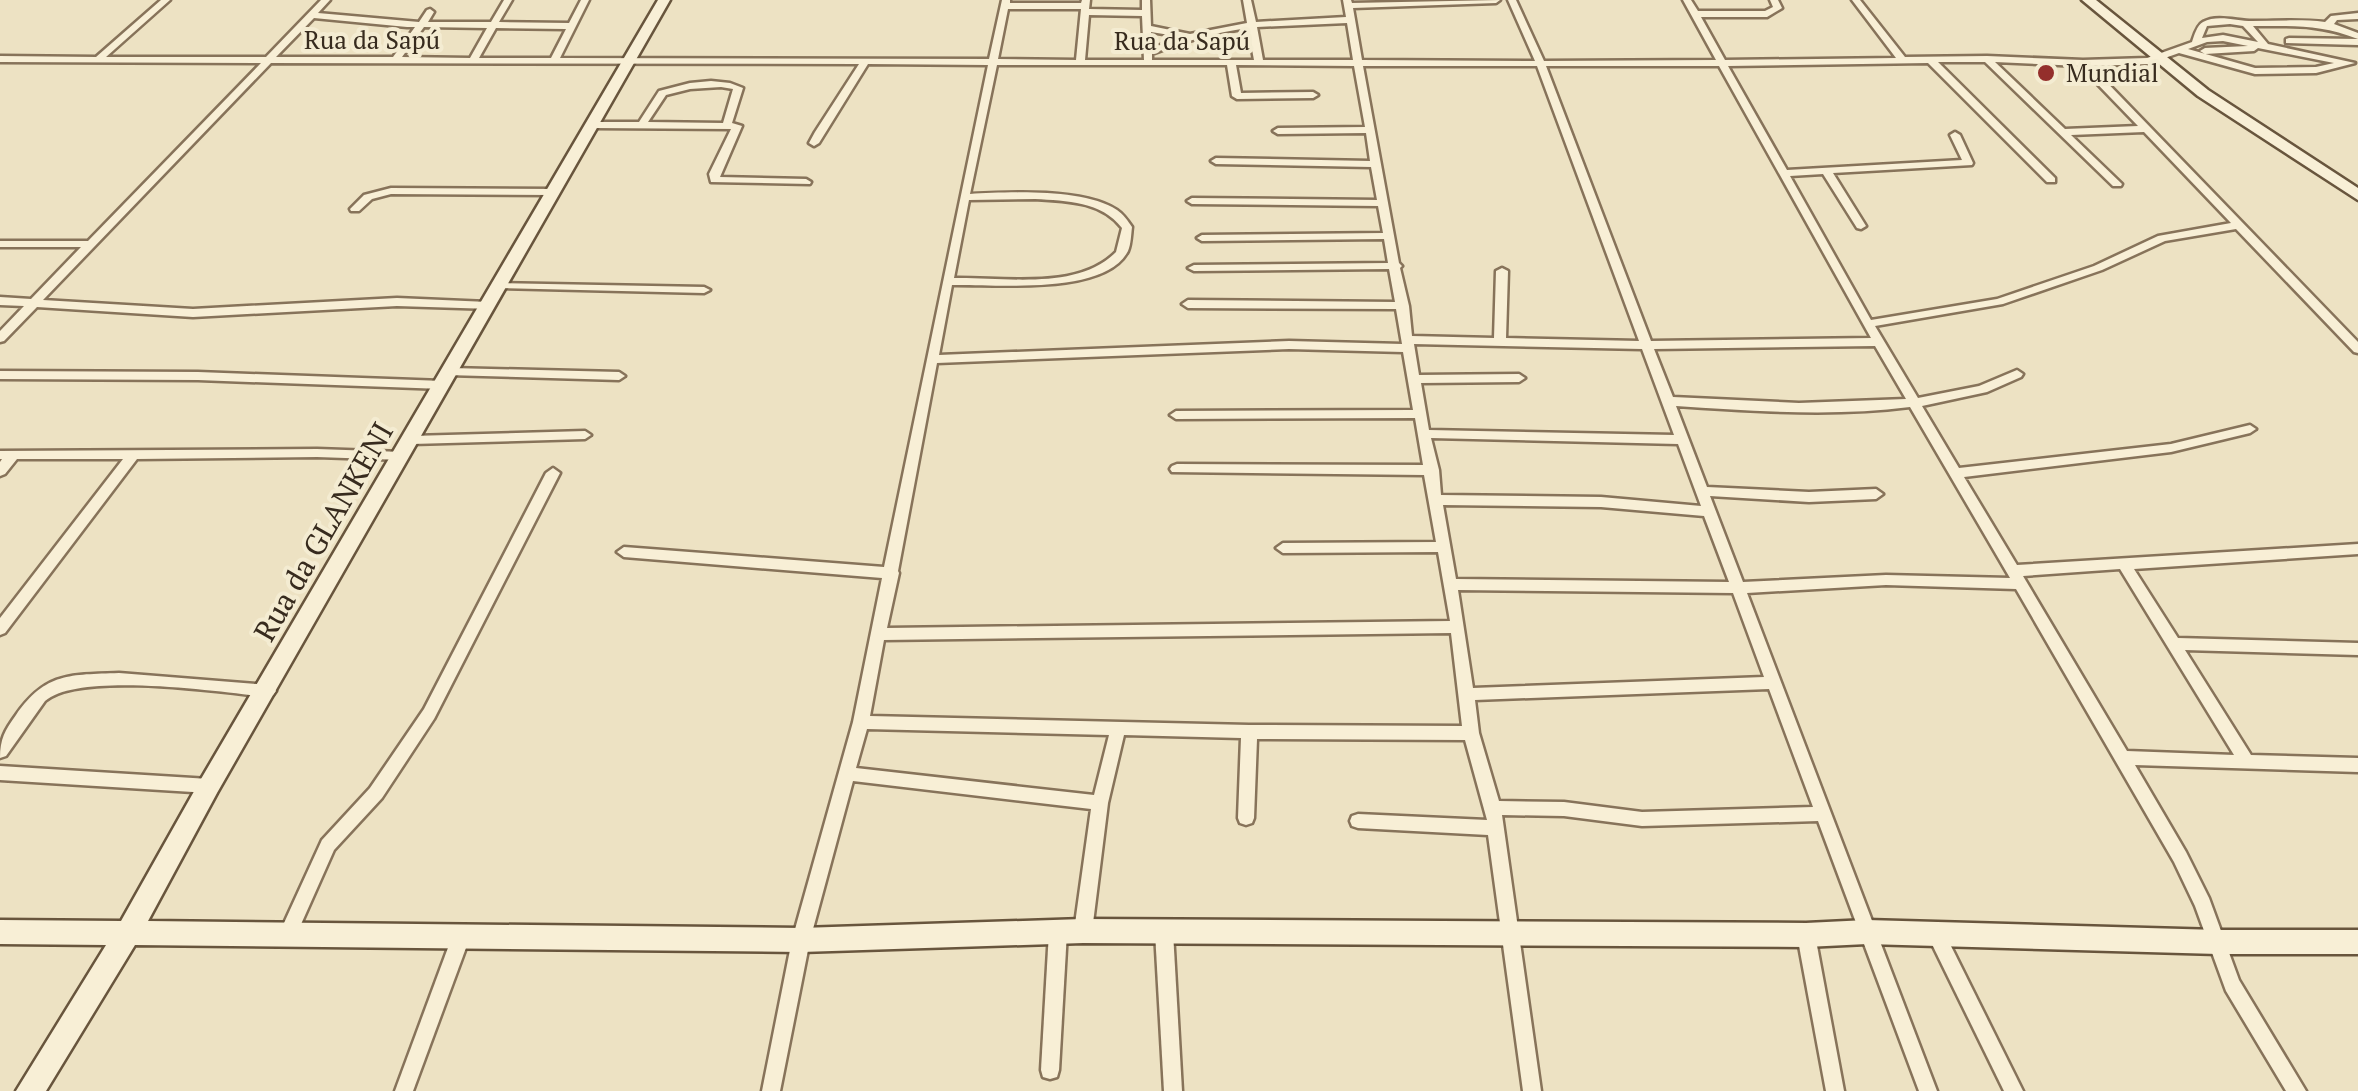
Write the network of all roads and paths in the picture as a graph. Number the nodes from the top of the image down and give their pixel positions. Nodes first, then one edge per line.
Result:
1 (166, 0) edge
2 (326, 0) edge
3 (508, 0) edge
4 (586, 0) edge
5 (664, 0) edge
6 (1146, 0) edge
7 (1248, 0) edge
8 (1496, 0) edge
9 (1512, 0) edge
10 (1687, 0) edge
11 (1774, 0) edge
12 (1856, 0) edge
13 (2088, 0) edge
14 (1006, 3) edge
15 (1086, 6) edge
16 (1349, 8) edge
17 (430, 12) dead end
18 (1146, 13) junction
19 (1694, 14) junction
20 (311, 15) junction
21 (2358, 16) edge
22 (1252, 22) junction
23 (422, 24) junction
24 (494, 24) junction
25 (2246, 24) junction
26 (2281, 24) junction
27 (2328, 25) junction
28 (571, 26) junction
29 (1146, 28) junction
30 (1186, 35) junction
31 (2358, 39) edge
32 (2302, 42) junction
33 (2265, 44) junction
34 (2201, 48) junction
35 (2180, 50) junction
36 (1148, 57) junction
37 (2157, 58) junction
38 (2216, 58) junction
39 (0, 59) edge
40 (1988, 59) junction
41 (98, 60) junction
42 (268, 60) junction
43 (396, 60) junction
44 (473, 60) junction
45 (554, 60) junction
46 (630, 60) junction
47 (864, 61) junction
48 (1080, 61) junction
49 (1903, 61) junction
50 (1931, 61) junction
51 (992, 62) junction
52 (1231, 62) junction
53 (1259, 62) junction
54 (1360, 62) junction
55 (1540, 62) junction
56 (1722, 63) junction
57 (2083, 63) junction
58 (2354, 63) edge
59 (1313, 95) dead end
60 (593, 124) junction
61 (642, 124) junction
62 (727, 125) junction
63 (2146, 128) junction
64 (1369, 130) junction
65 (1278, 131) dead end
66 (2064, 132) junction
67 (1955, 135) dead end
68 (814, 143) dead end
69 (1216, 161) dead end
70 (1375, 164) junction
71 (1826, 171) junction
72 (1782, 173) junction
73 (2052, 180) dead end
74 (806, 182) dead end
75 (2118, 184) dead end
76 (554, 192) junction
77 (964, 196) junction
78 (2358, 196) edge
79 (1192, 202) dead end
80 (1384, 202) junction
81 (354, 209) dead end
82 (2239, 225) junction
83 (1861, 226) dead end
84 (1390, 236) junction
85 (1202, 238) dead end
86 (0, 244) edge
87 (90, 244) junction
88 (1396, 266) junction
89 (1194, 268) dead end
90 (1502, 270) dead end
91 (948, 282) junction
92 (500, 286) junction
93 (704, 290) dead end
94 (0, 301) edge
95 (35, 302) junction
96 (1188, 304) dead end
97 (488, 306) junction
98 (1402, 306) junction
99 (1868, 324) junction
100 (0, 338) edge
101 (1500, 340) junction
102 (1880, 342) junction
103 (1410, 344) junction
104 (1646, 345) junction
105 (2358, 350) edge
106 (932, 360) junction
107 (2017, 374) dead end
108 (0, 375) edge
109 (619, 376) dead end
110 (447, 378) junction
111 (1519, 378) dead end
112 (1415, 379) junction
113 (1669, 401) junction
114 (1913, 402) junction
115 (1422, 414) junction
116 (1176, 415) dead end
117 (2250, 428) dead end
118 (1425, 434) junction
119 (585, 435) dead end
120 (1682, 440) junction
121 (407, 448) junction
122 (7, 455) edge
123 (134, 456) junction
124 (0, 470) edge
125 (1177, 470) dead end
126 (1432, 470) junction
127 (554, 473) dead end
128 (1956, 473) junction
129 (1702, 492) junction
130 (1876, 494) dead end
131 (1437, 500) junction
132 (1708, 511) junction
133 (1444, 547) junction
134 (1283, 548) dead end
135 (2358, 549) edge
136 (624, 552) dead end
137 (2124, 564) junction
138 (892, 573) junction
139 (2016, 577) junction
140 (1450, 584) junction
141 (1737, 588) junction
142 (1458, 627) junction
143 (0, 629) edge
144 (880, 634) junction
145 (2177, 644) junction
146 (2358, 649) edge
147 (1774, 682) junction
148 (268, 691) junction
149 (1469, 694) junction
150 (861, 722) junction
151 (1118, 729) junction
152 (1249, 732) junction
153 (1471, 733) junction
154 (0, 752) edge
155 (2122, 758) junction
156 (2246, 761) junction
157 (2358, 765) edge
158 (0, 773) edge
159 (848, 774) junction
160 (210, 786) junction
161 (1100, 803) junction
162 (1493, 808) junction
163 (1821, 814) junction
164 (1246, 818) dead end
165 (1358, 822) dead end
166 (1494, 828) junction
167 (0, 932) edge
168 (130, 932) junction
169 (1070, 932) junction
170 (1164, 932) junction
171 (1867, 932) junction
172 (288, 934) junction
173 (1512, 934) junction
174 (1936, 934) junction
175 (1806, 935) junction
176 (461, 936) junction
177 (801, 940) junction
178 (2218, 942) junction
179 (2358, 942) edge
180 (1050, 1070) dead end
181 (30, 1091) edge
182 (404, 1091) edge
183 (771, 1091) edge
184 (1173, 1091) edge
185 (1532, 1091) edge
186 (1835, 1091) edge
187 (1928, 1091) edge
188 (2014, 1091) edge
189 (2297, 1091) edge

1 - 41 street
2 - 20 street
3 - 24 street
4 - 28 street
5 - 46 street, Rua da GLANKENI
6 - 18 street
7 - 22 street
8 - 16 street
9 - 55 street
10 - 19 street
11 - 19 street
12 - 49 street
13 - 37 street
14 - 15 street
14 - 51 street
15 - 18 street
15 - 48 street
16 - 22 street
16 - 54 street
17 - 23 street
18 - 29 street
19 - 56 street
20 - 23 street
20 - 42 street
21 - 27 street
22 - 30 street
22 - 53 street
23 - 24 street
23 - 43 street
24 - 28 street
24 - 44 street
25 - 26 street
25 - 33 street
25 - 34 street
26 - 27 street
26 - 32 street
27 - 31 street
28 - 45 street
29 - 30 street
29 - 36 street
30 - 36 street
31 - 32 street
32 - 33 street
33 - 34 street
33 - 58 street
34 - 35 street
34 - 38 street
35 - 37 street, Rua da Sapú
35 - 38 street
36 - 48 street, Rua da Sapú
36 - 52 street, Rua da Sapú
37 - 57 street, Rua da Sapú
37 - 78 street
38 - 58 street
39 - 41 street, Rua da Sapú
40 - 50 street, Rua da Sapú
40 - 57 street, Rua da Sapú
40 - 66 street
41 - 42 street, Rua da Sapú
42 - 43 street, Rua da Sapú
42 - 87 street
43 - 44 street, Rua da Sapú
44 - 45 street, Rua da Sapú
45 - 46 street, Rua da Sapú
46 - 47 street, Rua da Sapú
46 - 60 street, Rua da GLANKENI
47 - 51 street, Rua da Sapú
47 - 68 street
48 - 51 street, Rua da Sapú
49 - 50 street, Rua da Sapú
49 - 56 street, Rua da Sapú
50 - 73 street
51 - 77 street
52 - 53 street, Rua da Sapú
52 - 59 street
53 - 54 street, Rua da Sapú
54 - 55 street, Rua da Sapú
54 - 64 street
55 - 56 street, Rua da Sapú
55 - 104 street
56 - 72 street
57 - 63 street
60 - 61 street
60 - 76 street, Rua da GLANKENI
61 - 62 street
61 - 62 street
62 - 74 street
63 - 66 street
63 - 82 street
64 - 65 street
64 - 70 street
66 - 75 street
67 - 71 street
69 - 70 street
70 - 80 street
71 - 72 street
71 - 83 street
72 - 99 street
76 - 81 street
76 - 92 street, Rua da GLANKENI
77 - 91 street
77 - 91 street
79 - 80 street
80 - 84 street
82 - 99 street
82 - 105 street
84 - 85 street
84 - 88 street
86 - 87 street
87 - 95 street
88 - 89 street
88 - 98 street
90 - 101 street
91 - 106 street
92 - 93 street
92 - 97 street, Rua da GLANKENI
94 - 95 street
95 - 97 street
95 - 100 street
96 - 98 street
97 - 110 street, Rua da GLANKENI
98 - 103 street
99 - 102 street
101 - 103 street
101 - 104 street
102 - 104 street
102 - 114 street
103 - 106 street
103 - 112 street
104 - 113 street
106 - 138 street
107 - 114 street
108 - 110 street
109 - 110 street
110 - 121 street, Rua da GLANKENI
111 - 112 street
112 - 115 street
113 - 114 street
113 - 120 street
114 - 128 street
115 - 116 street
115 - 118 street
117 - 128 street
118 - 120 street
118 - 126 street
119 - 121 street
120 - 129 street
121 - 123 street
121 - 148 street, Rua da GLANKENI
122 - 123 street
122 - 124 street
123 - 143 street
125 - 126 street
126 - 131 street
127 - 172 street
128 - 139 street
129 - 130 street
129 - 132 street
131 - 132 street
131 - 133 street
132 - 141 street
133 - 134 street
133 - 140 street
135 - 137 street
136 - 138 street
137 - 139 street
137 - 145 street
138 - 144 street
139 - 141 street
139 - 155 street
140 - 141 street
140 - 142 street
141 - 147 street
142 - 144 street
142 - 149 street
144 - 150 street
145 - 146 street
145 - 156 street
147 - 149 street
147 - 163 street
148 - 154 street
148 - 160 street, Rua da GLANKENI
149 - 153 street
150 - 151 street
150 - 159 street
151 - 152 street
151 - 161 street
152 - 153 street
152 - 164 street
153 - 162 street
155 - 156 street
155 - 178 street
156 - 157 street
158 - 160 street
159 - 161 street
159 - 177 street
160 - 168 street, Rua da GLANKENI
161 - 169 street
162 - 163 street
162 - 166 street
163 - 171 street
165 - 166 street
166 - 173 street
167 - 168 street
168 - 172 street
168 - 181 street, Rua da GLANKENI
169 - 170 street
169 - 177 street
169 - 180 street
170 - 173 street
170 - 184 street
171 - 174 street
171 - 175 street
171 - 187 street
172 - 176 street
173 - 175 street
173 - 185 street
174 - 178 street
174 - 188 street
175 - 186 street
176 - 177 street
176 - 182 street
177 - 183 street
178 - 179 street
178 - 189 street

